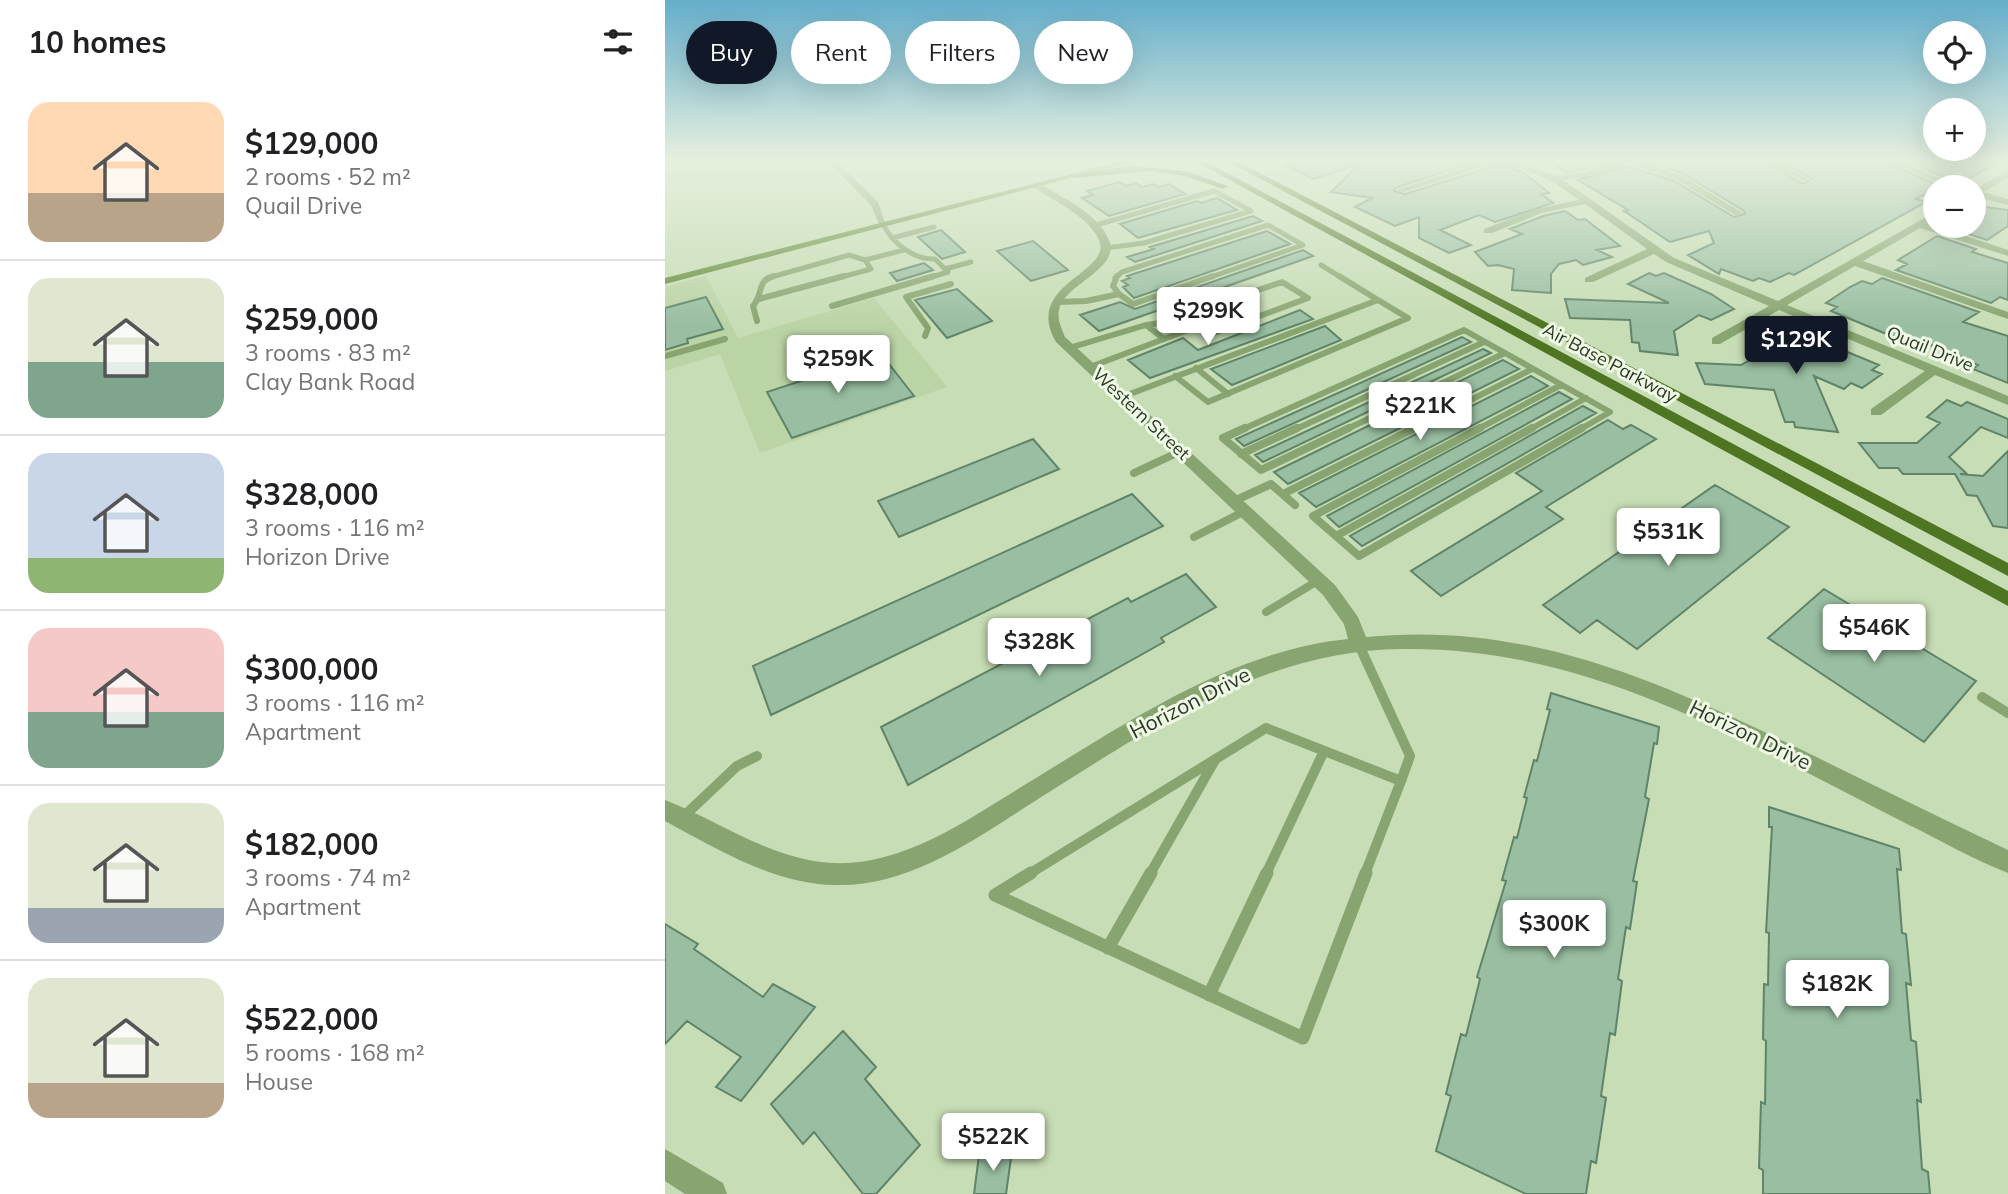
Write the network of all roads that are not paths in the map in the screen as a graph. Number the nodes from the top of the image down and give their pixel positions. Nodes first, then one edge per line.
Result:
1 (879, 215) edge
2 (905, 215) edge
3 (909, 215) edge
4 (1077, 215) edge
5 (1132, 215) edge
6 (1239, 215) edge
7 (1295, 215) edge
8 (1299, 215) edge
9 (1333, 215) edge
10 (1530, 215) edge
11 (1605, 215) edge
12 (882, 221) junction
13 (1311, 221) junction
14 (1923, 222) edge
15 (1919, 224) junction
16 (1093, 226) junction
17 (934, 227) dead end
18 (1488, 231) dead end
19 (892, 238) junction
20 (1106, 248) junction
21 (904, 250) junction
22 (1653, 250) junction
23 (2008, 253) edge
24 (865, 260) junction
25 (971, 262) dead end
26 (1855, 262) junction
27 (1321, 265) dead end
28 (945, 269) junction
29 (665, 271) edge
30 (1589, 279) dead end
31 (665, 281) edge
32 (951, 284) dead end
33 (1119, 294) junction
34 (759, 299) junction
35 (1378, 300) junction
36 (1056, 302) junction
37 (832, 306) dead end
38 (1778, 306) junction
39 (1184, 315) junction
40 (2007, 316) edge
41 (757, 321) dead end
42 (1146, 325) junction
43 (1199, 326) junction
44 (925, 336) dead end
45 (725, 339) dead end
46 (796, 340) dead end
47 (1164, 340) junction
48 (1716, 341) dead end
49 (1484, 342) junction
50 (1069, 348) junction
51 (1505, 353) junction
52 (665, 356) edge
53 (1090, 367) junction
54 (1196, 368) junction
55 (815, 369) dead end
56 (1532, 369) junction
57 (1934, 370) junction
58 (1175, 376) junction
59 (1561, 385) junction
60 (1229, 394) junction
61 (1122, 397) junction
62 (1585, 398) junction
63 (2008, 401) edge
64 (1876, 412) dead end
65 (1181, 451) junction
66 (1241, 454) junction
67 (1134, 473) dead end
68 (1283, 494) junction
69 (1295, 505) dead end
70 (1239, 506) junction
71 (1336, 536) junction
72 (1194, 537) dead end
73 (2008, 570) edge
74 (1319, 580) junction
75 (2008, 599) edge
76 (1266, 612) dead end
77 (1359, 645) junction
78 (1982, 697) dead end
79 (2008, 713) edge
80 (1324, 751) junction
81 (757, 756) dead end
82 (1216, 759) junction
83 (1401, 781) junction
84 (673, 814) edge
85 (2008, 862) edge
86 (1108, 948) junction
87 (1209, 995) junction
88 (665, 1164) edge
89 (712, 1194) edge

1 - 12 street
2 - 12 street
3 - 12 street
4 - 16 street
5 - 16 lane
6 - 20 lane
7 - 13 main road
8 - 13 main road, Air Base Parkway
9 - 73 main road, Air Base Parkway
10 - 18 street
11 - 22 street, Quail Drive
12 - 19 lane
12 - 29 street
12 - 31 street
13 - 75 main road, Air Base Parkway
14 - 15 street
15 - 23 street
15 - 26 street
16 - 20 street
17 - 19 lane
19 - 21 lane
20 - 36 street
21 - 24 lane
21 - 28 lane
22 - 30 street
22 - 38 street, Quail Drive
24 - 34 lane
24 - 34 lane
25 - 28 lane
26 - 38 street
26 - 40 street
27 - 35 lane
28 - 37 lane
32 - 44 lane
33 - 33 lane
33 - 36 lane
34 - 41 lane
35 - 54 lane
35 - 60 lane
36 - 50 street, Western Street
38 - 48 street
38 - 57 street, Quail Drive
39 - 42 lane
39 - 43 lane
39 - 43 lane
42 - 47 lane
42 - 50 lane
43 - 47 lane
45 - 52 lane
46 - 55 lane
47 - 53 lane
49 - 51 lane
49 - 66 lane
49 - 66 lane
50 - 53 street, Western Street
51 - 56 lane
51 - 66 lane
53 - 61 street, Western Street
54 - 58 lane
54 - 60 lane
56 - 59 lane
56 - 68 lane
57 - 63 street, Quail Drive
57 - 64 street
58 - 60 lane
58 - 61 lane
59 - 62 lane
59 - 71 lane
61 - 65 street, Western Street
62 - 71 lane
62 - 71 lane
65 - 67 lane
65 - 70 street, Western Street
68 - 69 lane
68 - 70 lane
70 - 72 lane
70 - 74 street, Western Street
74 - 76 lane
74 - 77 street, Western Street
77 - 83 lane
77 - 84 street, Horizon Drive
77 - 85 street, Horizon Drive
78 - 79 lane
80 - 82 lane
80 - 83 lane
80 - 87 lane
81 - 84 lane
82 - 86 lane
82 - 86 lane
83 - 87 lane
86 - 87 lane
88 - 89 street

